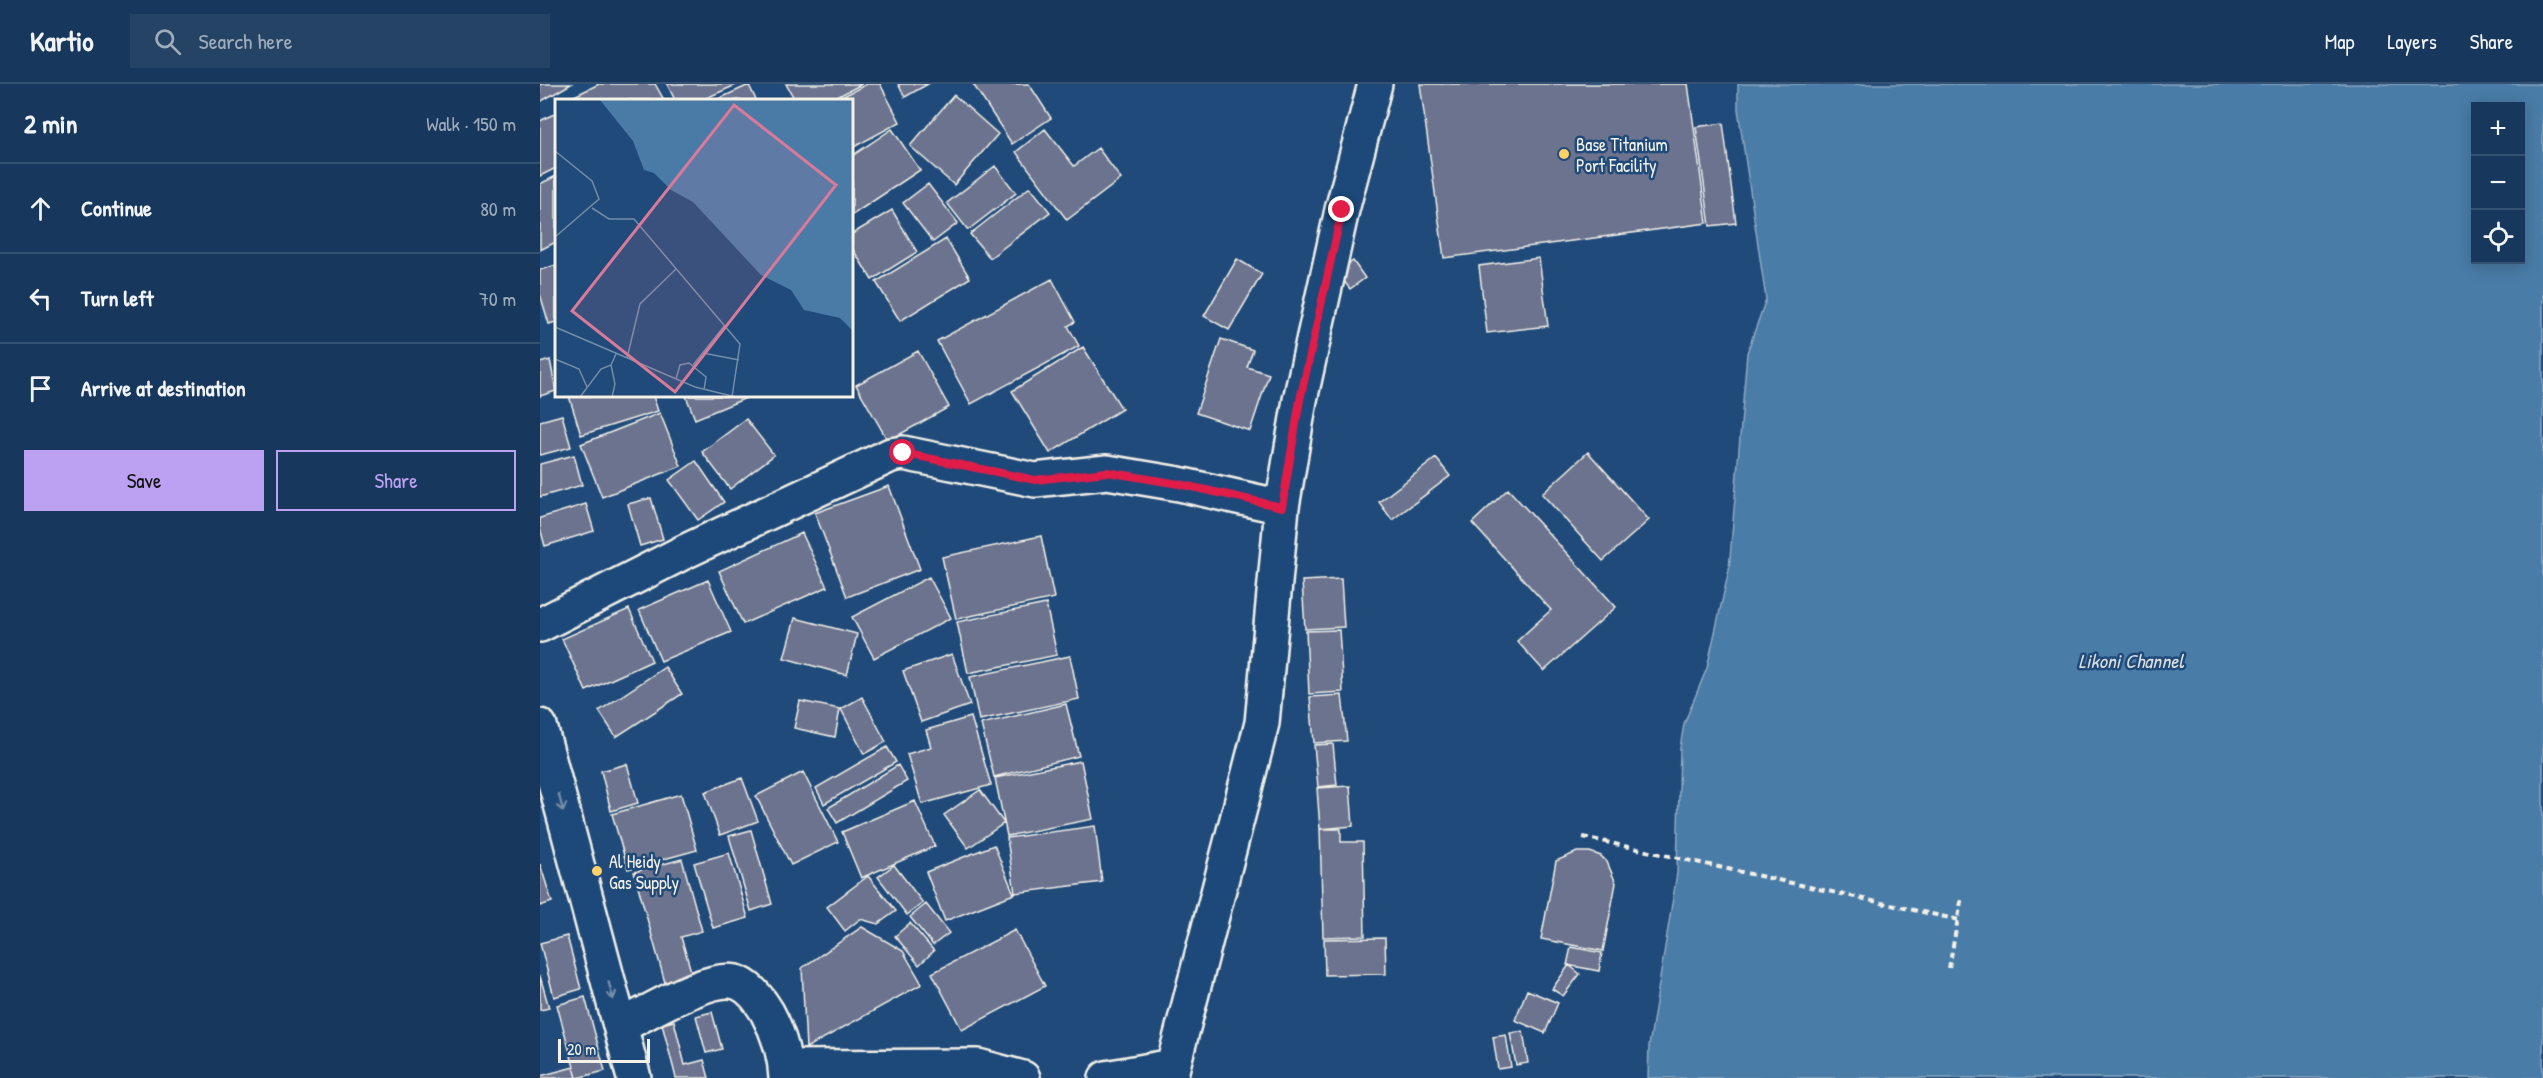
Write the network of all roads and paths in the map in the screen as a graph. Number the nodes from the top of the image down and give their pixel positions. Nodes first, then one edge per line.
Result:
1 (1375, 84) edge
2 (1282, 507) junction
3 (540, 625) edge
4 (540, 726) edge
5 (1584, 837) dead end
6 (1962, 896) dead end
7 (1959, 920) junction
8 (1949, 968) dead end
9 (621, 1026) junction
10 (786, 1072) edge
11 (909, 1072) edge
12 (1171, 1072) edge
13 (634, 1078) edge
14 (1023, 1078) edge
15 (1106, 1078) edge

1 - 2 main road
2 - 3 main road
2 - 12 main road
4 -> 9 main road
5 - 7 path
6 - 7 path
7 - 8 path
9 - 10 main road
9 - 13 main road
10 - 11 main road
11 - 14 main road
12 - 15 main road

